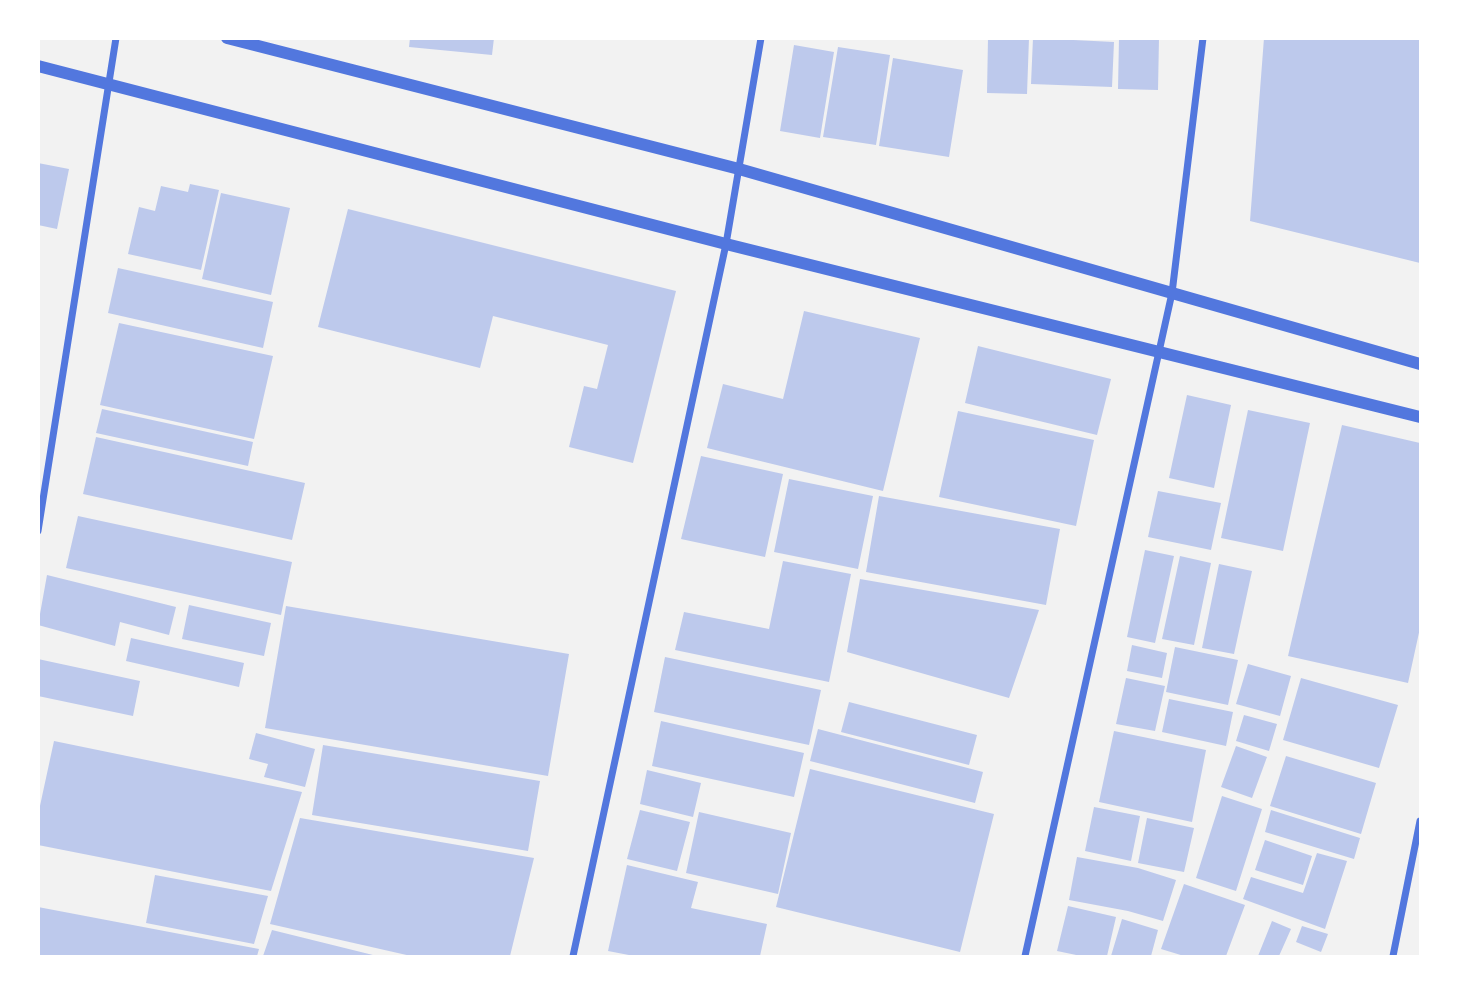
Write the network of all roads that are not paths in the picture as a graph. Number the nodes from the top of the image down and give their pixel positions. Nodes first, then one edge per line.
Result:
1 (116, 38) edge
2 (227, 38) edge
3 (761, 38) edge
4 (1203, 38) edge
5 (38, 66) edge
6 (108, 82) junction
7 (739, 169) junction
8 (726, 244) junction
9 (1172, 293) junction
10 (1160, 351) junction
11 (1420, 364) edge
12 (1420, 416) edge
13 (38, 531) edge
14 (1420, 821) edge
15 (573, 957) edge
16 (1025, 957) edge
17 (1393, 957) edge

1 - 6 street
2 - 7 street
3 - 7 street
4 - 9 street
5 - 6 street
6 - 8 street
6 - 13 street
7 - 8 street
7 - 9 street
8 - 10 street
8 - 15 street
9 - 10 street
9 - 11 street
10 - 12 street
10 - 16 street
14 - 17 street

